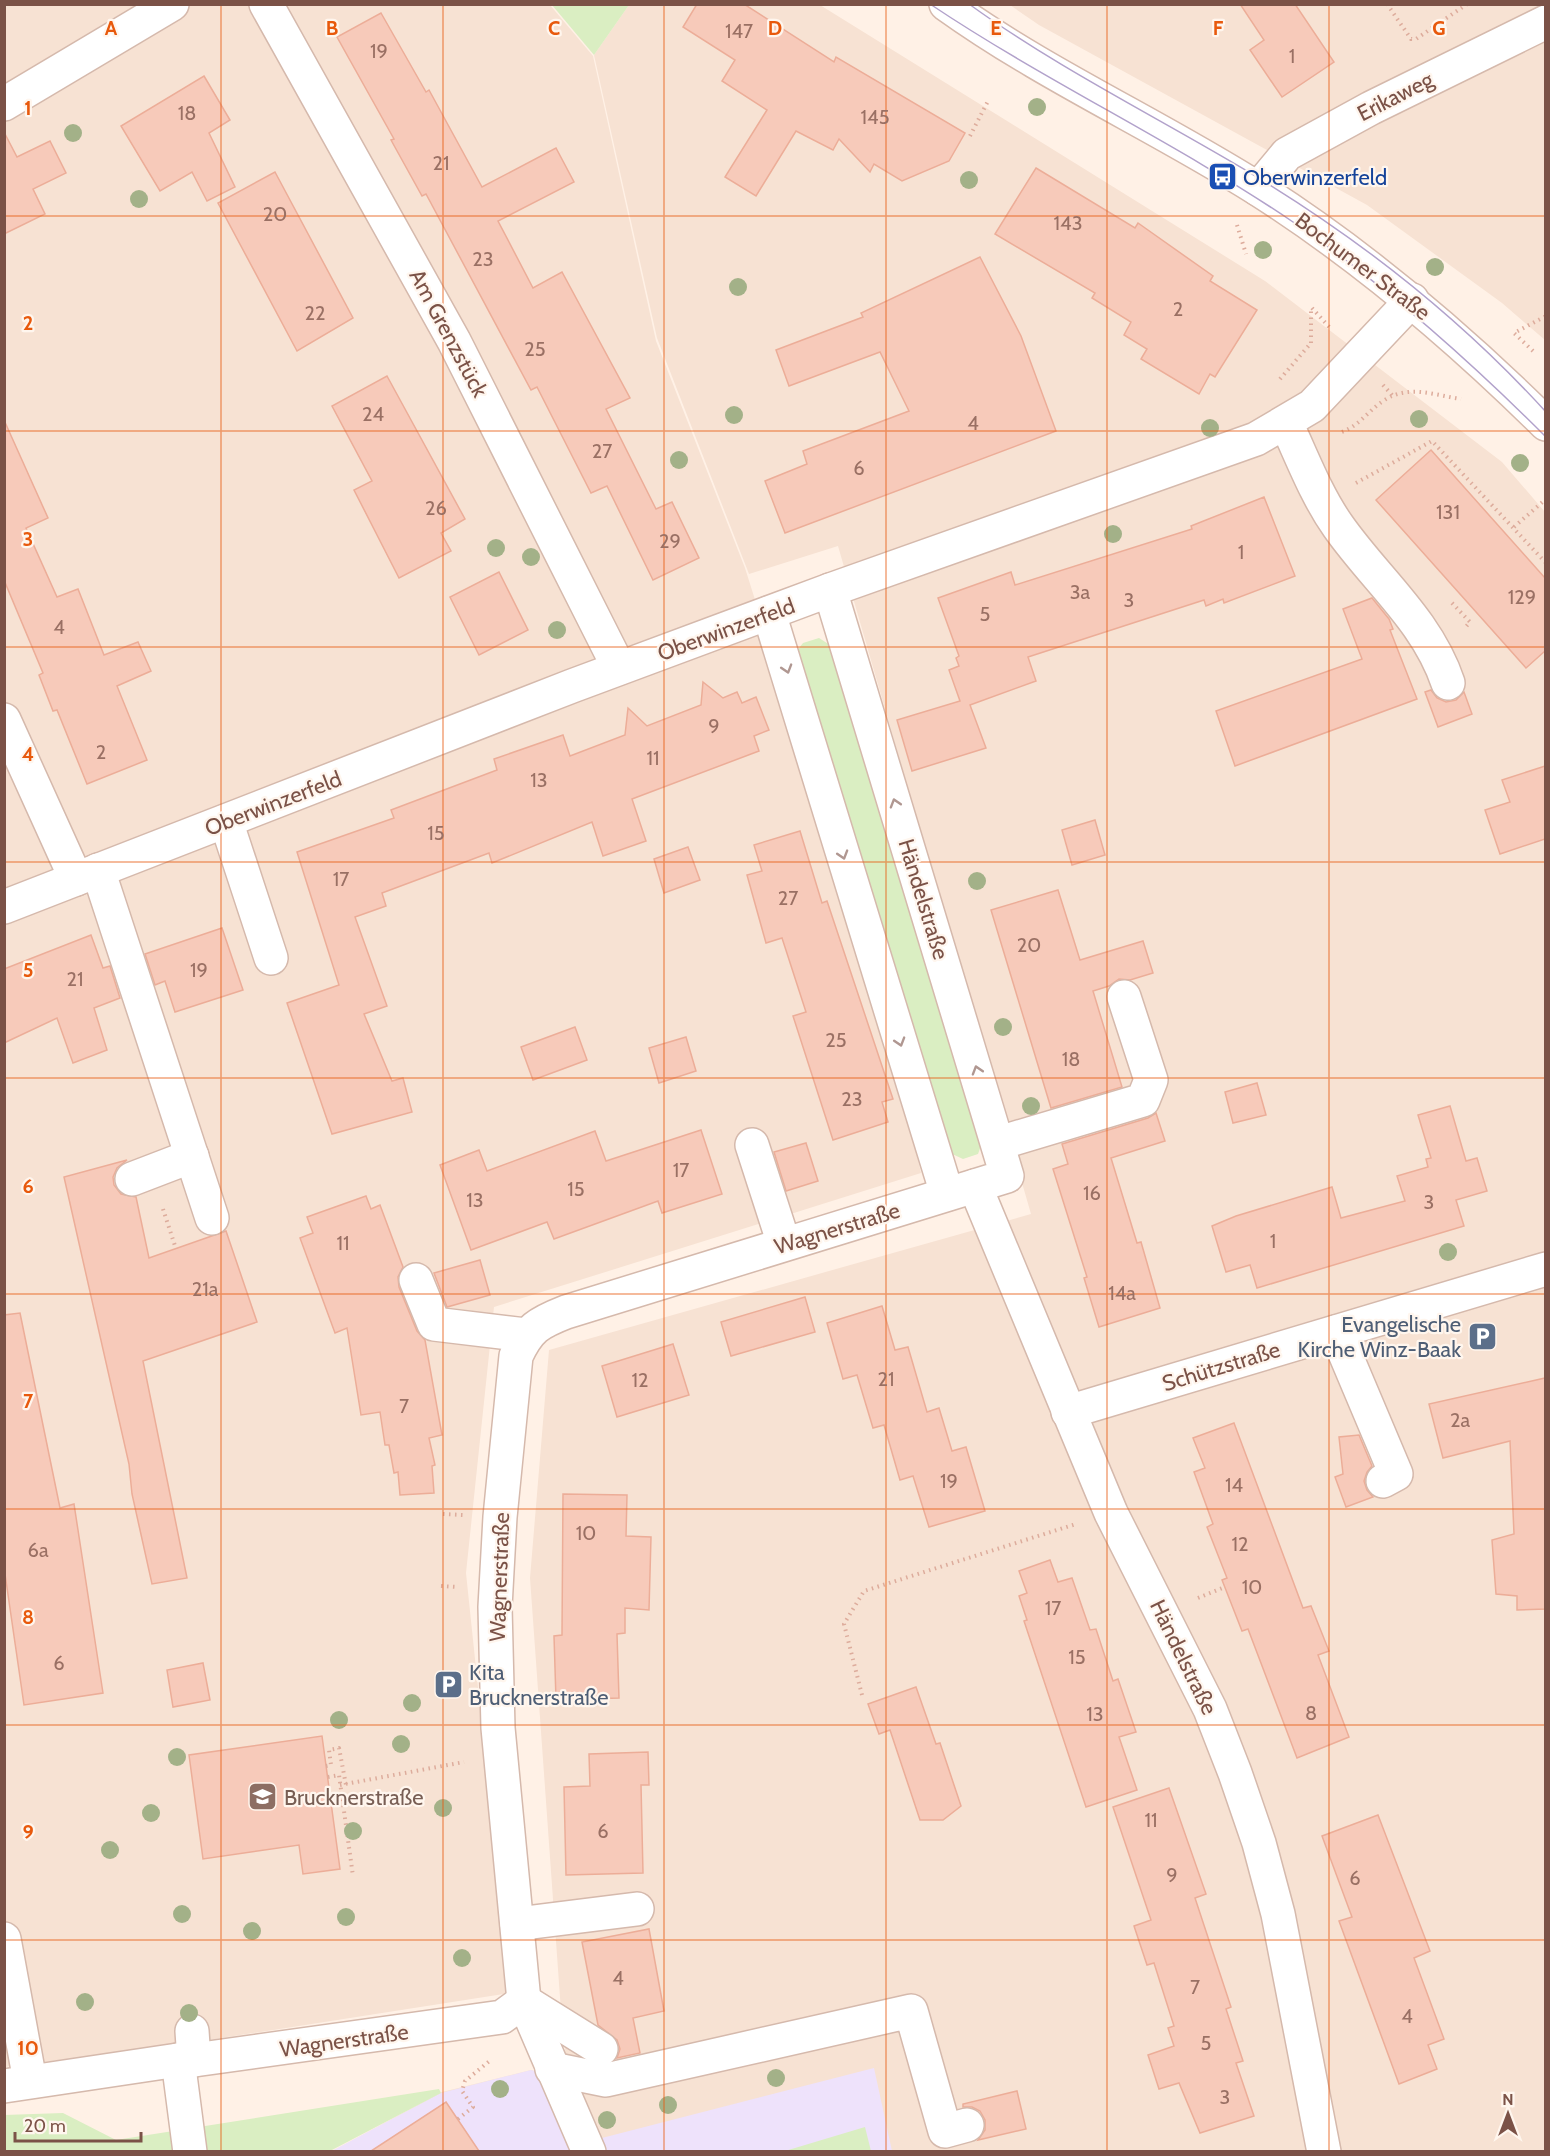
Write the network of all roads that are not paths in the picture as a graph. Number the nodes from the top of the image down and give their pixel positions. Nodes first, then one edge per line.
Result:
1 (172, 4) edge
2 (266, 4) edge
3 (946, 4) edge
4 (1545, 21) edge
5 (4, 104) edge
6 (1258, 189) junction
7 (1412, 300) junction
8 (1286, 423) junction
9 (1545, 424) edge
10 (831, 590) junction
11 (770, 613) junction
12 (619, 668) junction
13 (1448, 683) dead end
14 (4, 720) edge
15 (226, 821) junction
16 (87, 874) junction
17 (4, 907) edge
18 (271, 958) dead end
19 (1124, 998) dead end
20 (999, 1143) junction
21 (752, 1145) dead end
22 (192, 1156) junction
23 (132, 1179) dead end
24 (961, 1190) junction
25 (212, 1218) dead end
26 (784, 1244) junction
27 (1545, 1269) edge
28 (416, 1280) dead end
29 (1336, 1332) junction
30 (526, 1335) junction
31 (1068, 1412) junction
32 (1383, 1481) dead end
33 (637, 1909) dead end
34 (517, 1924) junction
35 (4, 1939) edge
36 (524, 2001) junction
37 (601, 2049) dead end
38 (188, 2050) junction
39 (552, 2069) junction
40 (17, 2084) edge
41 (967, 2125) dead end
42 (190, 2151) edge
43 (589, 2151) edge
44 (1324, 2151) edge

1 - 5 street
2 - 12 street, Am Grenzstück
3 - 6 street, Bochumer Straße
4 - 6 street, Erikaweg
6 - 7 street, Bochumer Straße
7 - 8 street, Oberwinzerfeld
7 - 9 street, Bochumer Straße
8 - 10 street, Oberwinzerfeld
8 - 13 street
10 - 11 street, Oberwinzerfeld
20 -> 10 street, Händelstraße
11 - 12 street, Oberwinzerfeld
11 -> 24 street, Händelstraße
12 - 15 street, Oberwinzerfeld
14 - 16 street
15 - 16 street, Oberwinzerfeld
15 - 18 street
16 - 17 street, Oberwinzerfeld
16 - 22 street
19 - 20 street
20 - 24 street, Händelstraße
21 - 26 street
22 - 23 street
22 - 25 street
24 - 26 street, Wagnerstraße
24 - 31 street, Händelstraße
26 - 30 street, Wagnerstraße
27 - 29 street, Schützstraße
28 - 30 street
29 - 31 street, Schützstraße
29 - 32 street
30 - 34 street, Wagnerstraße
31 - 44 street, Händelstraße
33 - 34 street
34 - 36 street, Wagnerstraße
35 - 40 street
36 - 37 street
36 - 38 street, Wagnerstraße
36 - 39 street
38 - 40 street, Wagnerstraße
38 - 42 street
39 - 41 street
39 - 43 street

